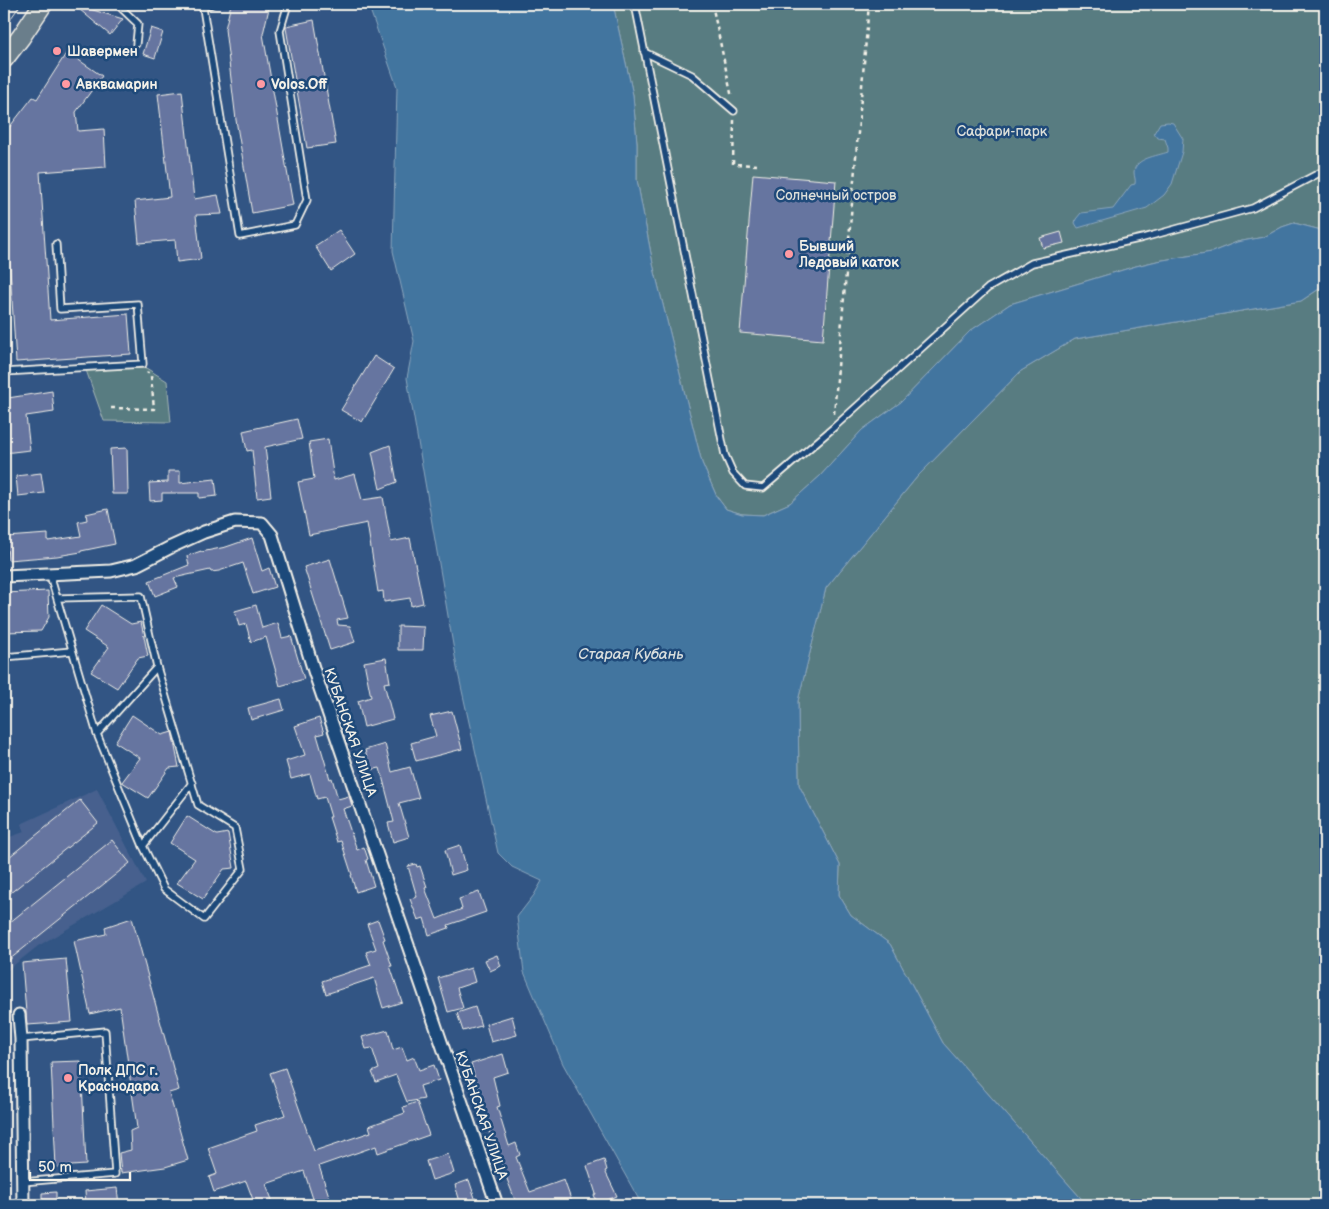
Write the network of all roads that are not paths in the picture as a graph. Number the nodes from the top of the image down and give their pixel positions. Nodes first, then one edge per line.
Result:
1 (43, 4) edge
2 (117, 4) edge
3 (212, 4) edge
4 (288, 4) edge
5 (635, 4) edge
6 (200, 6) edge
7 (136, 44) dead end
8 (644, 52) junction
9 (4, 59) edge
10 (734, 111) dead end
11 (1325, 170) edge
12 (56, 244) dead end
13 (4, 372) edge
14 (50, 575) junction
15 (4, 576) edge
16 (58, 598) junction
17 (72, 651) junction
18 (4, 656) edge
19 (157, 667) junction
20 (97, 734) junction
21 (192, 783) junction
22 (143, 846) junction
23 (19, 1015) dead end
24 (21, 1039) junction
25 (22, 1182) junction
26 (23, 1205) edge
27 (497, 1205) edge

1 - 9 main road
2 - 7 lane
3 - 6 lane
4 - 6 lane
5 - 8 lane
8 - 10 lane
8 - 11 lane
12 - 13 lane
14 - 15 street, КУБАНСКАЯ УЛИЦА
14 - 16 lane
14 - 27 street, КУБАНСКАЯ УЛИЦА
16 - 17 lane
16 - 19 lane
17 - 18 lane
17 - 20 lane
19 - 20 lane
19 - 21 lane
20 - 22 lane
21 - 22 lane
21 - 22 lane
23 - 24 street
24 - 25 street
24 - 25 lane
25 - 26 street

